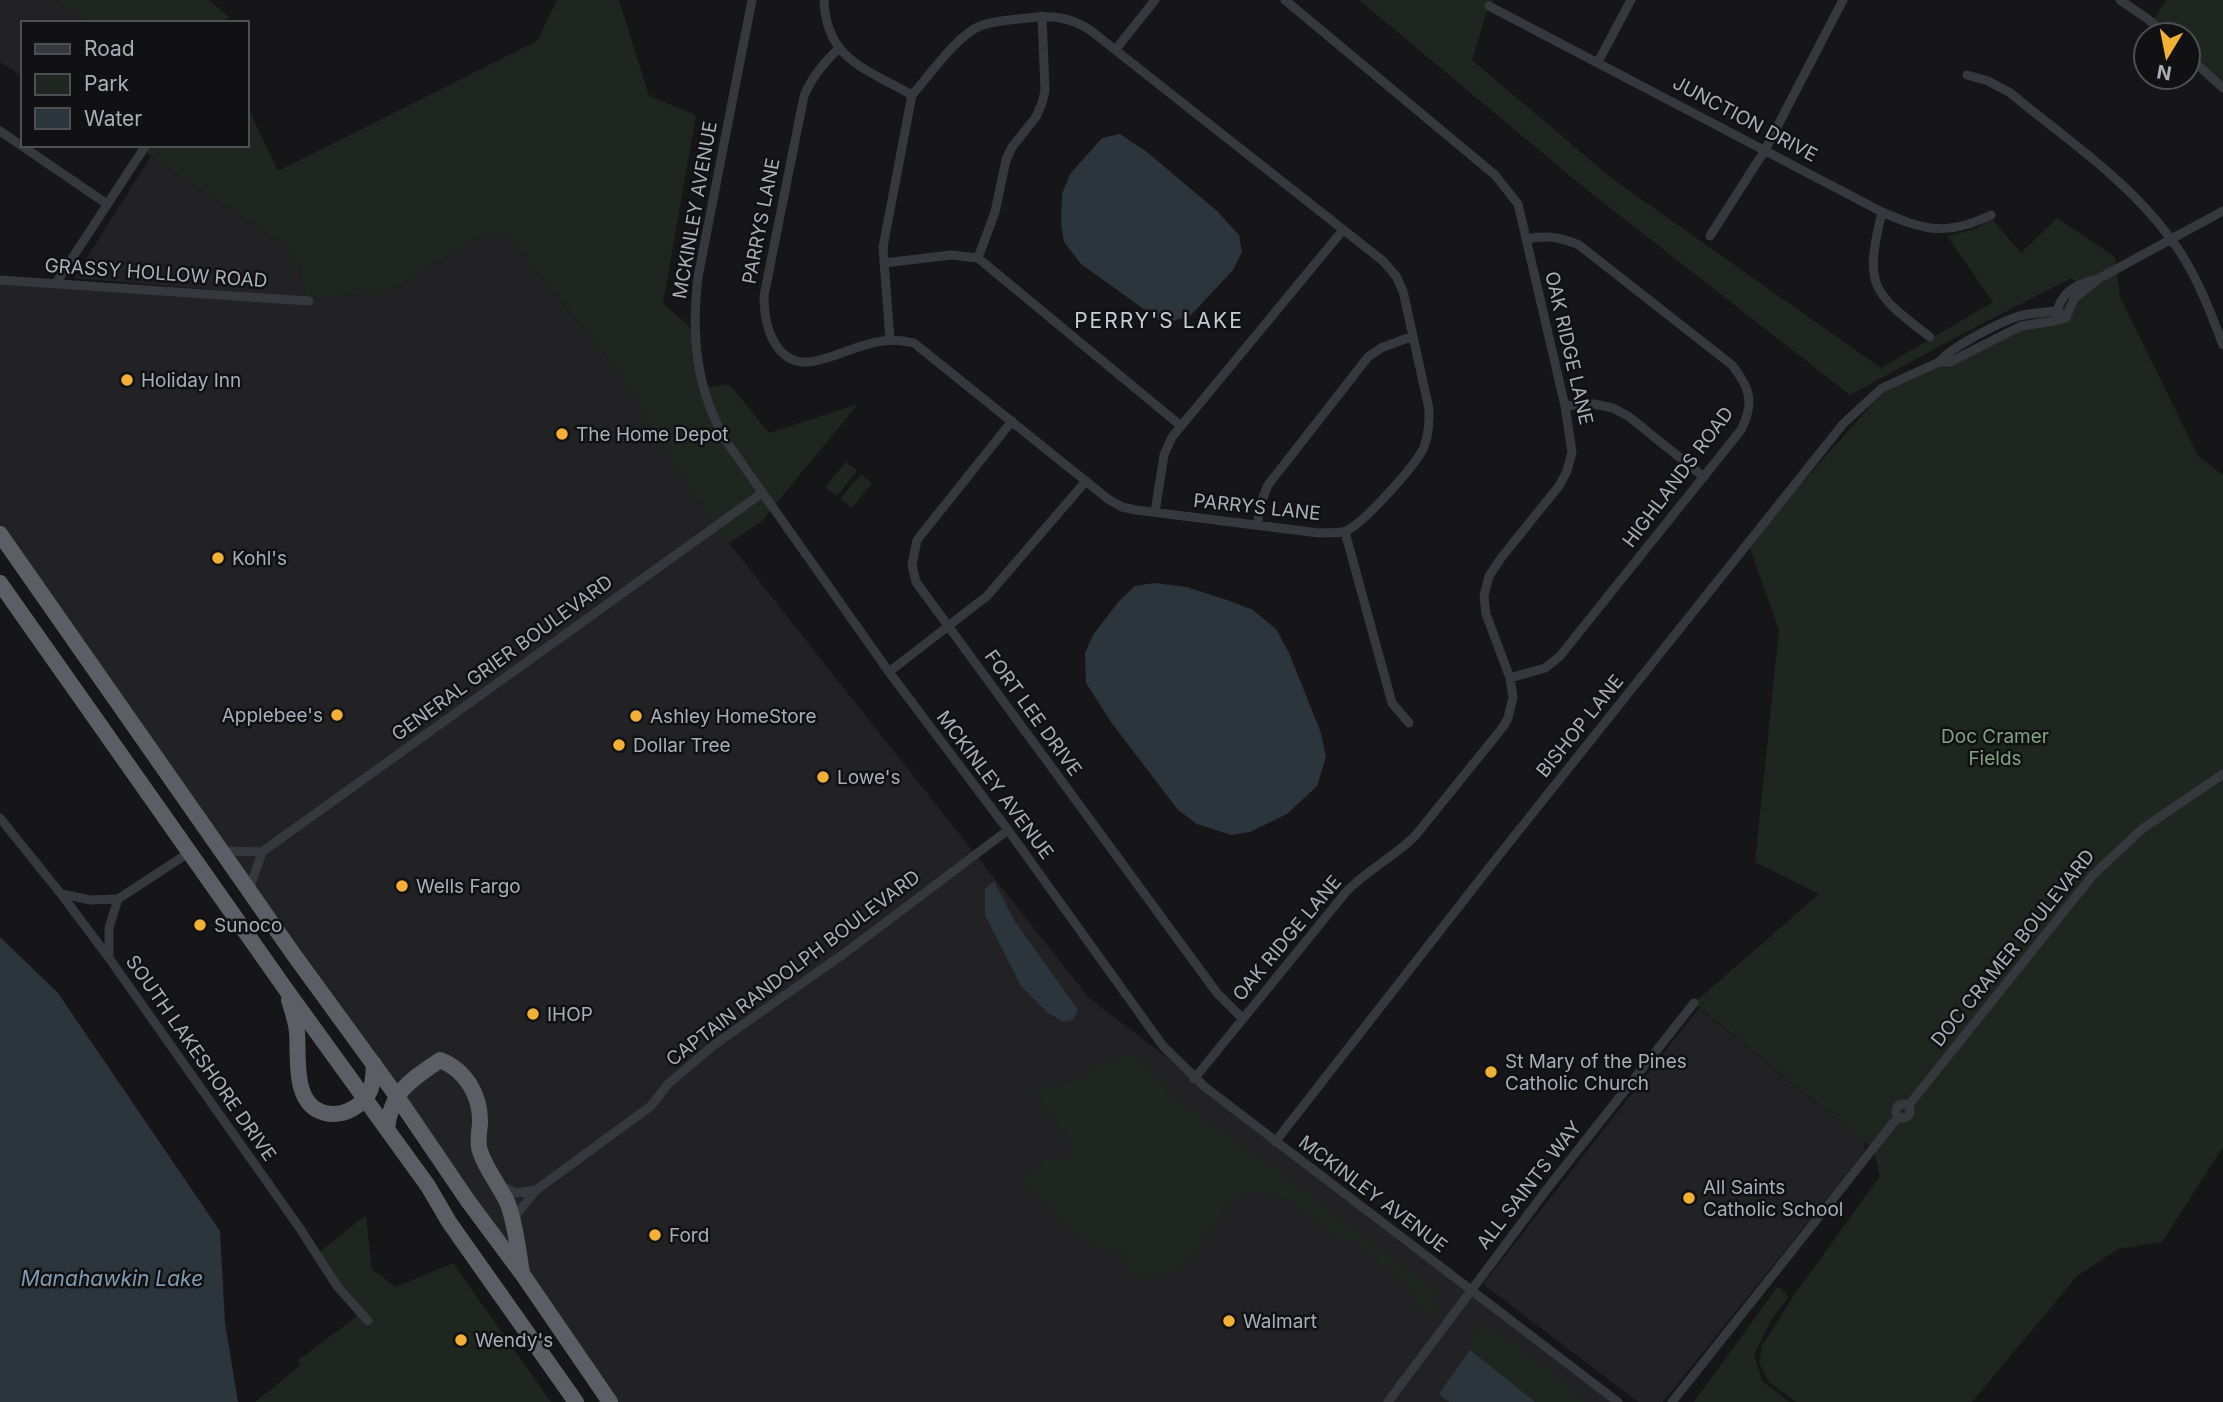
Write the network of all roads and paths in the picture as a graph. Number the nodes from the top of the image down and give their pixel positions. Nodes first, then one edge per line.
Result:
1 (752, 0) edge
2 (824, 0) edge
3 (1155, 0) edge
4 (1284, 0) edge
5 (1631, 0) edge
6 (2120, 0) edge
7 (1841, 1) edge
8 (1489, 6) dead end
9 (1042, 16) junction
10 (2150, 21) edge
11 (838, 49) junction
12 (1116, 49) junction
13 (1598, 62) junction
14 (2202, 69) edge
15 (1967, 75) dead end
16 (2223, 88) edge
17 (912, 95) junction
18 (0, 131) edge
19 (21, 145) edge
20 (23, 147) edge
21 (145, 147) edge
22 (1765, 150) junction
23 (107, 204) junction
24 (2223, 211) edge
25 (1882, 212) junction
26 (1990, 215) dead end
27 (1343, 230) junction
28 (1710, 236) dead end
29 (1526, 239) junction
30 (2172, 240) junction
31 (978, 258) junction
32 (884, 263) junction
33 (2098, 279) junction
34 (0, 280) edge
35 (55, 283) junction
36 (309, 302) dead end
37 (2057, 311) junction
38 (2066, 318) junction
39 (2055, 321) junction
40 (1413, 336) junction
41 (1930, 337) dead end
42 (890, 340) junction
43 (2223, 345) edge
44 (1939, 362) junction
45 (1564, 406) junction
46 (1012, 421) junction
47 (1181, 426) junction
48 (1704, 477) junction
49 (1087, 481) junction
50 (762, 493) junction
51 (1155, 512) junction
52 (1257, 525) junction
53 (1345, 532) junction
54 (0, 534) edge
55 (0, 583) edge
56 (0, 591) edge
57 (23, 616) junction
58 (948, 627) junction
59 (889, 672) junction
60 (1510, 678) junction
61 (1409, 723) dead end
62 (2223, 774) edge
63 (0, 818) edge
64 (1008, 830) junction
65 (222, 851) junction
66 (190, 852) junction
67 (262, 852) junction
68 (249, 890) junction
69 (61, 894) junction
70 (118, 899) junction
71 (109, 958) junction
72 (287, 991) junction
73 (1694, 1003) dead end
74 (1243, 1019) junction
75 (374, 1064) junction
76 (1194, 1079) junction
77 (396, 1095) junction
78 (366, 1100) junction
79 (387, 1129) junction
80 (1275, 1142) junction
81 (496, 1183) junction
82 (536, 1190) junction
83 (514, 1226) junction
84 (523, 1275) junction
85 (1471, 1290) junction
86 (368, 1321) dead end
87 (576, 1402) edge
88 (610, 1402) edge
89 (1388, 1402) edge
90 (1618, 1402) edge
91 (1672, 1402) edge

1 - 50 street, MCKINLEY AVENUE
2 - 11 street
3 - 12 street
4 - 29 street, OAK RIDGE LANE
5 - 13 street
6 - 10 street
7 - 22 street
8 - 13 street, JUNCTION DRIVE
9 - 12 street, PARRYS LANE
9 - 17 street, PARRYS LANE
9 - 31 street
11 - 17 street
11 - 42 street, PARRYS LANE
12 - 27 street, PARRYS LANE
13 - 22 street, JUNCTION DRIVE
14 - 16 street
15 - 30 street
17 - 32 street
18 - 19 street
20 - 23 street
21 - 23 street
22 - 25 street, JUNCTION DRIVE
22 - 28 street
23 - 35 street
24 - 30 street
25 - 26 street, JUNCTION DRIVE
25 - 41 street
27 - 40 street, PARRYS LANE
27 - 47 street
29 - 45 street, OAK RIDGE LANE
29 - 48 street, HIGHLANDS ROAD
30 - 33 street
30 - 43 street
31 - 32 street
31 - 47 street
32 - 42 street
33 - 37 street
33 - 38 street
34 - 35 street, GRASSY HOLLOW ROAD
35 - 36 street, GRASSY HOLLOW ROAD
37 - 38 street
37 - 39 street
37 - 44 street, BISHOP LANE
38 - 39 street, BISHOP LANE
39 - 44 street, BISHOP LANE
40 - 52 street
40 - 53 street, PARRYS LANE
42 - 46 street, PARRYS LANE
44 - 80 street, BISHOP LANE
45 - 48 street
45 - 60 street, OAK RIDGE LANE
46 - 49 street, PARRYS LANE
46 - 58 street, FORT LEE DRIVE
47 - 51 street
48 - 60 street, HIGHLANDS ROAD
49 - 51 street, PARRYS LANE
49 - 58 street
50 - 59 street, MCKINLEY AVENUE
50 - 67 street, GENERAL GRIER BOULEVARD
51 - 52 street, PARRYS LANE
52 - 53 street, PARRYS LANE
53 - 61 street
54 - 65 highway
55 - 57 highway
56 - 57 highway
57 - 66 highway
58 - 59 street
58 - 74 street, FORT LEE DRIVE
59 - 64 street, MCKINLEY AVENUE
60 - 74 street, OAK RIDGE LANE
62 - 91 street, DOC CRAMER BOULEVARD
63 - 69 street, SOUTH LAKESHORE DRIVE
64 - 76 street, MCKINLEY AVENUE
64 - 82 street, CAPTAIN RANDOLPH BOULEVARD
65 - 67 street
65 - 68 highway
66 - 70 street
66 - 72 highway
67 - 68 street
68 - 75 highway
69 - 70 street
69 - 71 street, SOUTH LAKESHORE DRIVE
70 - 71 street
71 - 86 street, SOUTH LAKESHORE DRIVE
72 - 78 highway
72 - 78 highway
73 - 85 street, ALL SAINTS WAY
74 - 76 street, OAK RIDGE LANE
75 - 77 highway
75 - 78 highway
76 - 80 street, MCKINLEY AVENUE
77 - 79 highway
77 - 81 highway
77 - 84 highway
78 - 79 highway
79 - 87 highway
80 - 85 street, MCKINLEY AVENUE
81 - 82 street
81 - 83 highway
82 - 83 street, CAPTAIN RANDOLPH BOULEVARD
83 - 84 highway
84 - 88 highway
85 - 89 street, ALL SAINTS WAY
85 - 90 street, MCKINLEY AVENUE

